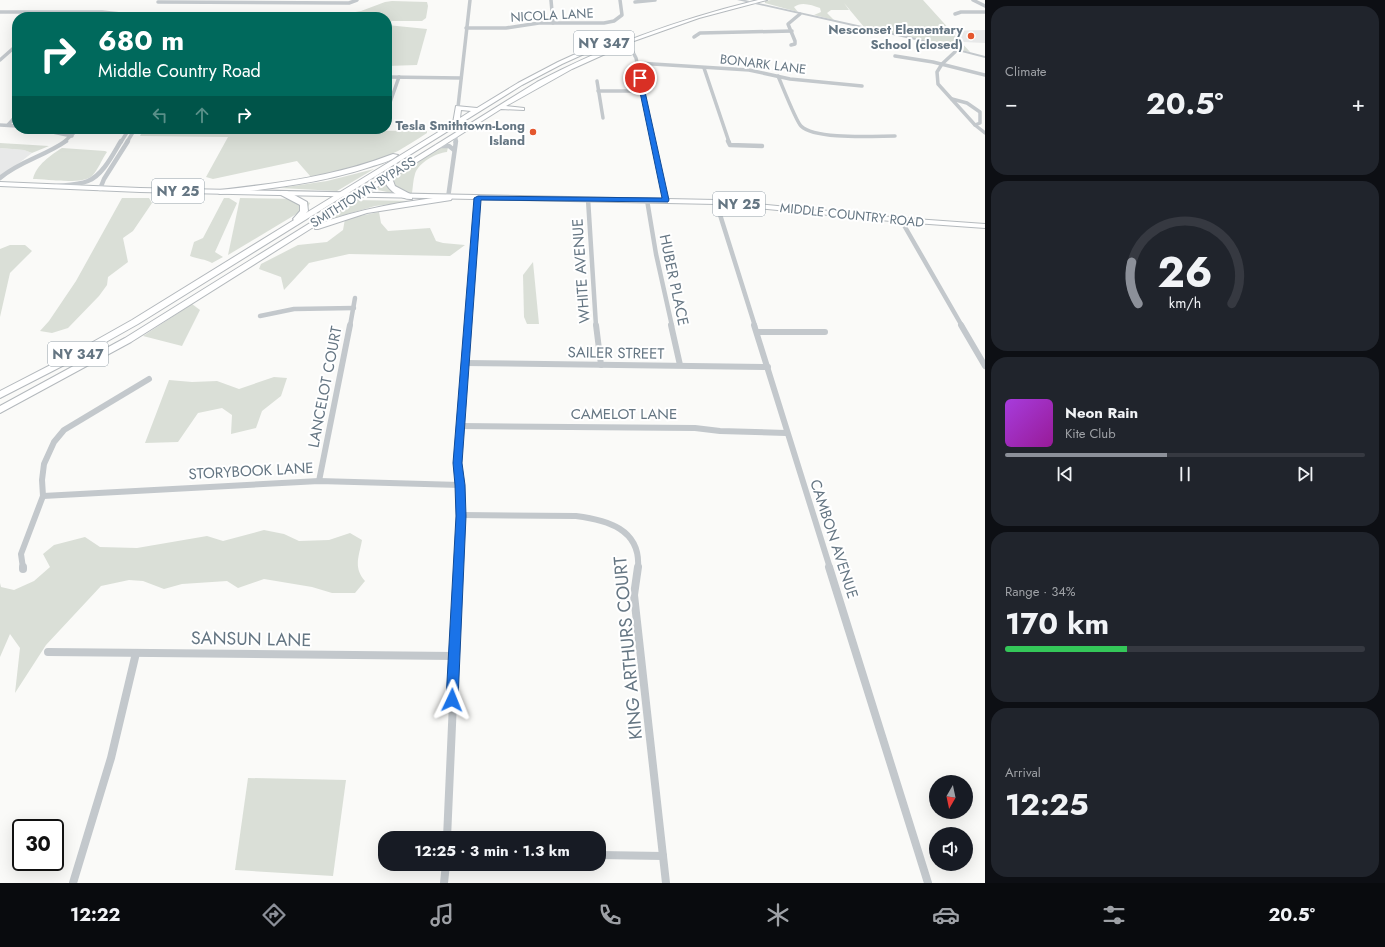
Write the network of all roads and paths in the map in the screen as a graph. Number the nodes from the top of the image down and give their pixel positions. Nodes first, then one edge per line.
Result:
1 (357, 0) edge
2 (470, 0) edge
3 (551, 0) edge
4 (620, 0) edge
5 (655, 0) edge
6 (741, 0) edge
7 (764, 0) edge
8 (973, 0) edge
9 (218, 1) edge
10 (273, 2) edge
11 (635, 2) dead end
12 (751, 3) junction
13 (157, 4) edge
14 (985, 6) edge
15 (0, 12) edge
16 (12, 12) edge
17 (12, 12) edge
18 (102, 12) edge
19 (985, 12) edge
20 (800, 14) junction
21 (955, 14) dead end
22 (553, 23) junction
23 (649, 26) dead end
24 (466, 28) junction
25 (792, 31) junction
26 (694, 37) dead end
27 (627, 41) junction
28 (613, 43) junction
29 (791, 45) dead end
30 (629, 47) junction
31 (12, 49) edge
32 (957, 50) junction
33 (895, 56) dead end
34 (985, 57) edge
35 (0, 60) edge
36 (637, 64) junction
37 (942, 64) junction
38 (704, 68) junction
39 (985, 75) edge
40 (778, 76) junction
41 (392, 77) edge
42 (399, 77) junction
43 (461, 78) junction
44 (597, 81) dead end
45 (862, 86) dead end
46 (598, 91) junction
47 (642, 91) junction
48 (392, 97) edge
49 (952, 99) junction
50 (509, 101) junction
51 (458, 107) junction
52 (499, 107) junction
53 (478, 110) junction
54 (603, 118) dead end
55 (12, 121) edge
56 (456, 123) junction
57 (0, 125) edge
58 (8, 125) junction
59 (12, 125) edge
60 (975, 125) junction
61 (457, 133) junction
62 (985, 133) edge
63 (62, 134) edge
64 (126, 134) edge
65 (132, 134) edge
66 (437, 135) junction
67 (72, 136) joint
68 (895, 136) dead end
69 (437, 146) junction
70 (762, 146) dead end
71 (454, 150) junction
72 (388, 177) junction
73 (0, 178) edge
74 (0, 184) edge
75 (48, 187) junction
76 (100, 189) junction
77 (220, 192) junction
78 (284, 193) junction
79 (341, 195) junction
80 (358, 195) junction
81 (448, 198) junction
82 (478, 198) junction
83 (588, 199) junction
84 (410, 200) junction
85 (647, 200) junction
86 (666, 200) junction
87 (716, 202) junction
88 (902, 220) junction
89 (290, 226) junction
90 (985, 226) edge
91 (271, 250) junction
92 (355, 298) dead end
93 (354, 308) junction
94 (260, 316) dead end
95 (757, 332) junction
96 (825, 332) dead end
97 (464, 363) junction
98 (601, 365) junction
99 (680, 365) junction
100 (985, 366) edge
101 (768, 367) junction
102 (149, 379) dead end
103 (0, 395) edge
104 (0, 410) edge
105 (461, 426) junction
106 (786, 433) junction
107 (319, 481) junction
108 (460, 485) junction
109 (43, 496) junction
110 (461, 516) junction
111 (23, 569) dead end
112 (48, 652) dead end
113 (136, 653) junction
114 (454, 656) junction
115 (447, 831) edge
116 (606, 855) edge
117 (663, 856) junction
118 (445, 871) edge
119 (73, 883) edge
120 (444, 883) edge
121 (666, 883) edge
122 (928, 883) edge

1 - 10 street
2 - 24 street
3 - 22 street
4 - 22 street, NICOLA LANE
5 - 11 street
6 - 12 street
6 - 23 main road, NY 347
7 - 12 main road, SMITHTOWN BYPASS / NY 347
8 - 14 street
9 - 10 street
9 - 13 street
12 - 20 street
12 - 27 main road, SMITHTOWN BYPASS / NY 347
15 - 16 street
17 - 18 street
19 - 21 street
20 - 25 street
20 - 32 street
22 - 24 street, NICOLA LANE
24 - 43 street
25 - 26 street
25 - 29 street
27 - 28 main road, SMITHTOWN BYPASS / NY 347
27 - 30 street
28 - 30 street
28 - 50 main road, SMITHTOWN BYPASS / NY 347
28 - 53 main road, SMITHTOWN BYPASS / NY 347
30 - 36 street
31 - 35 street
32 - 34 street
32 - 37 street
33 - 37 street
36 - 38 street, BONARK LANE
36 - 47 street
37 - 39 street
37 - 49 street
38 - 40 street, BONARK LANE
38 - 70 street
40 - 45 street, BONARK LANE
40 - 68 street
41 - 42 street
42 - 43 street
42 - 48 street
43 - 51 street
44 - 46 street
46 - 47 street
46 - 54 street
47 - 86 street
49 - 60 street
49 - 60 street
50 - 52 main road, SMITHTOWN BYPASS / NY 347
50 - 52 main road
51 - 53 main road
51 - 56 main road
52 - 61 main road, SMITHTOWN BYPASS / NY 347
53 - 56 main road, SMITHTOWN BYPASS / NY 347
55 - 58 street
56 - 66 main road, SMITHTOWN BYPASS / NY 347
57 - 58 street
58 - 59 street
60 - 62 street
61 - 69 main road, SMITHTOWN BYPASS / NY 347
61 - 71 street
63 - 67 street
64 - 75 street
65 - 76 street
66 - 77 main road
66 - 79 main road, SMITHTOWN BYPASS / NY 347
67 - 73 street
69 - 71 street
69 - 72 main road, SMITHTOWN BYPASS / NY 347
71 - 81 street
72 - 80 main road, SMITHTOWN BYPASS / NY 347
72 - 84 main road
74 - 75 main road, NY 25
75 - 76 main road, NY 25
76 - 77 main road, NY 25
77 - 78 main road, NY 25
78 - 79 main road, NY 25
78 - 89 main road
79 - 80 main road, NY 25
79 - 89 main road, SMITHTOWN BYPASS / NY 347
80 - 84 main road, NY 25
80 - 91 main road, SMITHTOWN BYPASS / NY 347
81 - 82 main road, MIDDLE COUNTRY ROAD / NY 25
81 - 84 main road, MIDDLE COUNTRY ROAD
82 - 83 main road, MIDDLE COUNTRY ROAD / NY 25
82 - 97 street
83 - 85 main road, MIDDLE COUNTRY ROAD / NY 25
83 - 98 street, WHITE AVENUE
84 - 91 main road
85 - 86 main road, MIDDLE COUNTRY ROAD / NY 25
85 - 99 street, HUBER PLACE
86 - 87 main road, MIDDLE COUNTRY ROAD / NY 25
87 - 88 main road, MIDDLE COUNTRY ROAD / NY 25
87 - 95 street, CAMBON AVENUE
88 - 90 main road, MIDDLE COUNTRY ROAD / NY 25
88 - 100 street
89 - 103 main road, SMITHTOWN BYPASS / NY 347
91 - 104 main road, SMITHTOWN BYPASS / NY 347
92 - 93 street, LANCELOT COURT
93 - 94 street
93 - 107 street, LANCELOT COURT
95 - 96 street
95 - 101 street, CAMBON AVENUE
97 - 98 street, SAILER STREET
97 - 105 street
98 - 99 street, SAILER STREET
99 - 101 street, SAILER STREET
101 - 106 street, CAMBON AVENUE
102 - 109 street
105 - 106 street, CAMELOT LANE
105 - 108 street
106 - 122 street, CAMBON AVENUE
107 - 108 street, STORYBOOK LANE
107 - 109 street, STORYBOOK LANE
108 - 110 street
109 - 111 street
110 - 114 street
110 - 117 street, KING ARTHURS COURT
112 - 113 street, SANSUN LANE
113 - 114 street, SANSUN LANE
113 - 119 street
114 - 115 street
116 - 117 street
117 - 121 street, KING ARTHURS COURT
118 - 120 street

